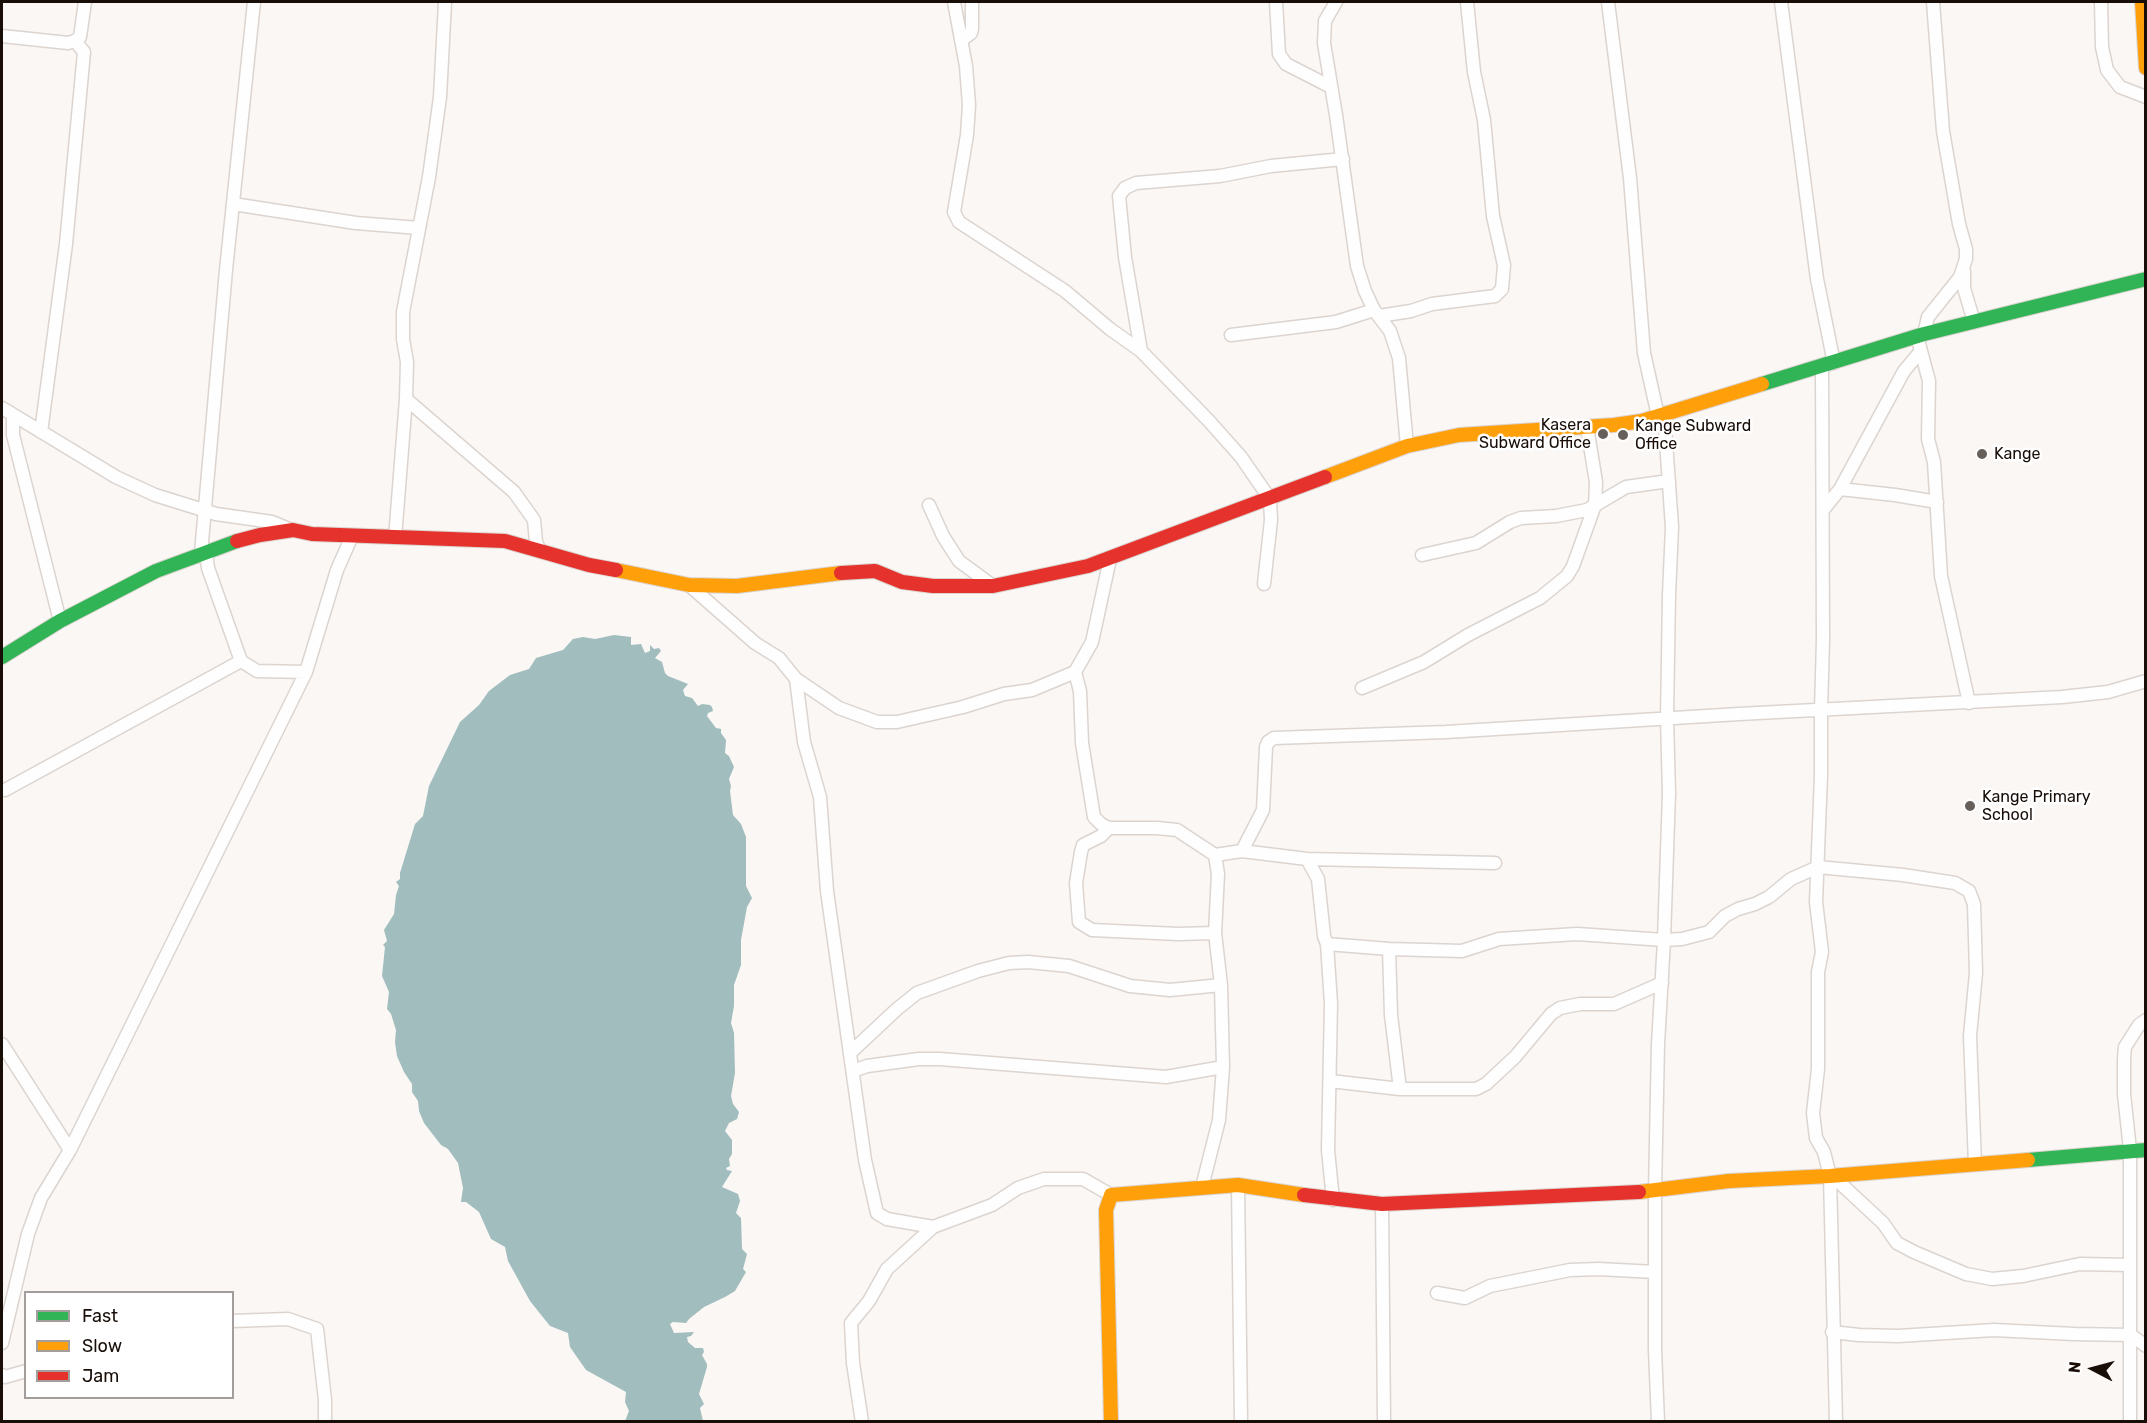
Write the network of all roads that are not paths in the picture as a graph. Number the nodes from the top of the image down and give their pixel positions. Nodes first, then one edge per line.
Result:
1 (85, 2) edge
2 (254, 2) edge
3 (445, 2) edge
4 (954, 2) edge
5 (972, 2) edge
6 (1276, 2) edge
7 (1336, 2) edge
8 (1467, 2) edge
9 (1608, 2) edge
10 (1781, 2) edge
11 (1933, 2) edge
12 (2101, 2) edge
13 (2142, 2) edge
14 (2, 36) edge
15 (961, 40) junction
16 (75, 41) junction
17 (2145, 69) edge
18 (1331, 87) junction
19 (2145, 97) edge
20 (1343, 159) junction
21 (233, 204) junction
22 (419, 228) junction
23 (1964, 268) junction
24 (2145, 279) edge
25 (1376, 313) junction
26 (1974, 322) junction
27 (1231, 335) dead end
28 (1921, 335) junction
29 (1141, 351) junction
30 (1920, 352) junction
31 (1828, 365) junction
32 (406, 399) junction
33 (2, 408) edge
34 (1661, 414) junction
35 (13, 415) junction
36 (1587, 427) junction
37 (41, 432) junction
38 (1407, 446) junction
39 (1669, 481) junction
40 (1840, 489) junction
41 (1270, 499) junction
42 (1937, 502) junction
43 (928, 505) dead end
44 (1595, 505) junction
45 (204, 510) junction
46 (1823, 510) junction
47 (293, 530) junction
48 (352, 536) junction
49 (395, 538) junction
50 (540, 551) junction
51 (201, 553) junction
52 (1422, 555) dead end
53 (1110, 559) junction
54 (1264, 584) dead end
55 (689, 585) junction
56 (993, 586) junction
57 (60, 621) junction
58 (2, 657) edge
59 (241, 661) junction
60 (306, 672) junction
61 (1075, 672) junction
62 (796, 679) junction
63 (2145, 681) edge
64 (1362, 688) dead end
65 (1969, 703) junction
66 (1821, 710) junction
67 (1667, 718) junction
68 (5, 790) dead end
69 (1109, 828) junction
70 (1242, 851) junction
71 (1215, 855) junction
72 (1307, 859) junction
73 (1495, 863) dead end
74 (1818, 867) junction
75 (1215, 933) junction
76 (1664, 940) junction
77 (1328, 944) junction
78 (1389, 949) junction
79 (1662, 983) junction
80 (1221, 985) junction
81 (2145, 1020) edge
82 (2, 1044) edge
83 (850, 1053) junction
84 (1223, 1067) junction
85 (853, 1071) junction
86 (1330, 1081) junction
87 (1400, 1089) junction
88 (70, 1150) junction
89 (2130, 1150) junction
90 (2145, 1150) edge
91 (1975, 1164) junction
92 (1830, 1177) junction
93 (1238, 1185) junction
94 (1202, 1187) junction
95 (1655, 1191) junction
96 (1111, 1195) junction
97 (1333, 1200) junction
98 (1382, 1204) junction
99 (933, 1227) junction
100 (2130, 1265) junction
101 (1655, 1272) junction
102 (1437, 1293) dead end
103 (234, 1321) edge
104 (1832, 1332) junction
105 (2131, 1335) junction
106 (2, 1343) edge
107 (2145, 1346) edge
108 (24, 1372) edge
109 (2, 1376) edge
110 (325, 1422) edge
111 (862, 1422) edge
112 (1111, 1422) edge
113 (1241, 1422) edge
114 (1384, 1422) edge
115 (1658, 1422) edge
116 (1836, 1422) edge
117 (2130, 1422) edge

1 - 16 street
2 - 21 street
3 - 22 street
4 - 15 street
5 - 15 street
6 - 18 street
7 - 18 street
8 - 25 street
9 - 34 street
10 - 31 street
11 - 23 street
12 - 19 street
13 - 17 main road
14 - 16 street
15 - 29 street
16 - 37 street
18 - 20 street
20 - 25 street
20 - 29 street
21 - 22 street
21 - 45 street
22 - 32 street
23 - 26 street
23 - 28 street
24 - 26 main road
25 - 27 street
25 - 38 street
26 - 28 main road
28 - 30 street
28 - 31 main road
29 - 41 street
30 - 40 street
30 - 42 street
31 - 34 main road
31 - 46 street
32 - 49 street
32 - 50 street
33 - 35 street
34 - 36 main road
34 - 39 street
35 - 37 street
35 - 57 street
36 - 38 main road
36 - 44 street
37 - 45 street
38 - 41 main road
39 - 44 street
39 - 67 street
40 - 42 street
40 - 46 street
41 - 53 main road
41 - 54 street
42 - 65 street
43 - 56 street
44 - 52 street
44 - 64 street
45 - 47 street
45 - 51 street
46 - 66 street
47 - 48 main road
47 - 51 main road
48 - 49 main road
48 - 60 street
49 - 50 main road
50 - 55 main road
51 - 57 main road
51 - 59 street
53 - 56 main road
53 - 61 street
55 - 56 main road
55 - 62 street
57 - 58 main road
59 - 60 street
59 - 68 street
60 - 88 street
61 - 62 street
61 - 69 street
62 - 83 street
63 - 65 street
65 - 66 street
66 - 67 street
66 - 74 street
67 - 70 street
67 - 76 street
69 - 71 street
69 - 75 street
70 - 71 street
70 - 72 street
71 - 75 street
72 - 73 street
72 - 77 street
74 - 76 street
74 - 91 street
74 - 92 street
75 - 80 street
76 - 78 street
76 - 79 street
77 - 78 street
77 - 86 street
78 - 87 street
79 - 87 street
79 - 95 street
80 - 83 street
80 - 84 street
81 - 89 street
82 - 88 street
83 - 85 street
84 - 85 street
84 - 94 street
85 - 99 street
86 - 87 street
86 - 97 street
88 - 106 street
89 - 90 main road
89 - 91 main road
89 - 100 street
91 - 92 main road
92 - 95 main road
92 - 100 street
92 - 104 street
93 - 94 main road
93 - 97 main road
93 - 113 street
94 - 96 main road
95 - 98 main road
95 - 101 street
96 - 99 street
96 - 112 main road
97 - 98 main road
98 - 114 street
99 - 111 street
100 - 105 street
101 - 102 street
101 - 115 street
103 - 110 street
104 - 105 street
104 - 116 street
105 - 107 street
105 - 117 street
108 - 109 street

